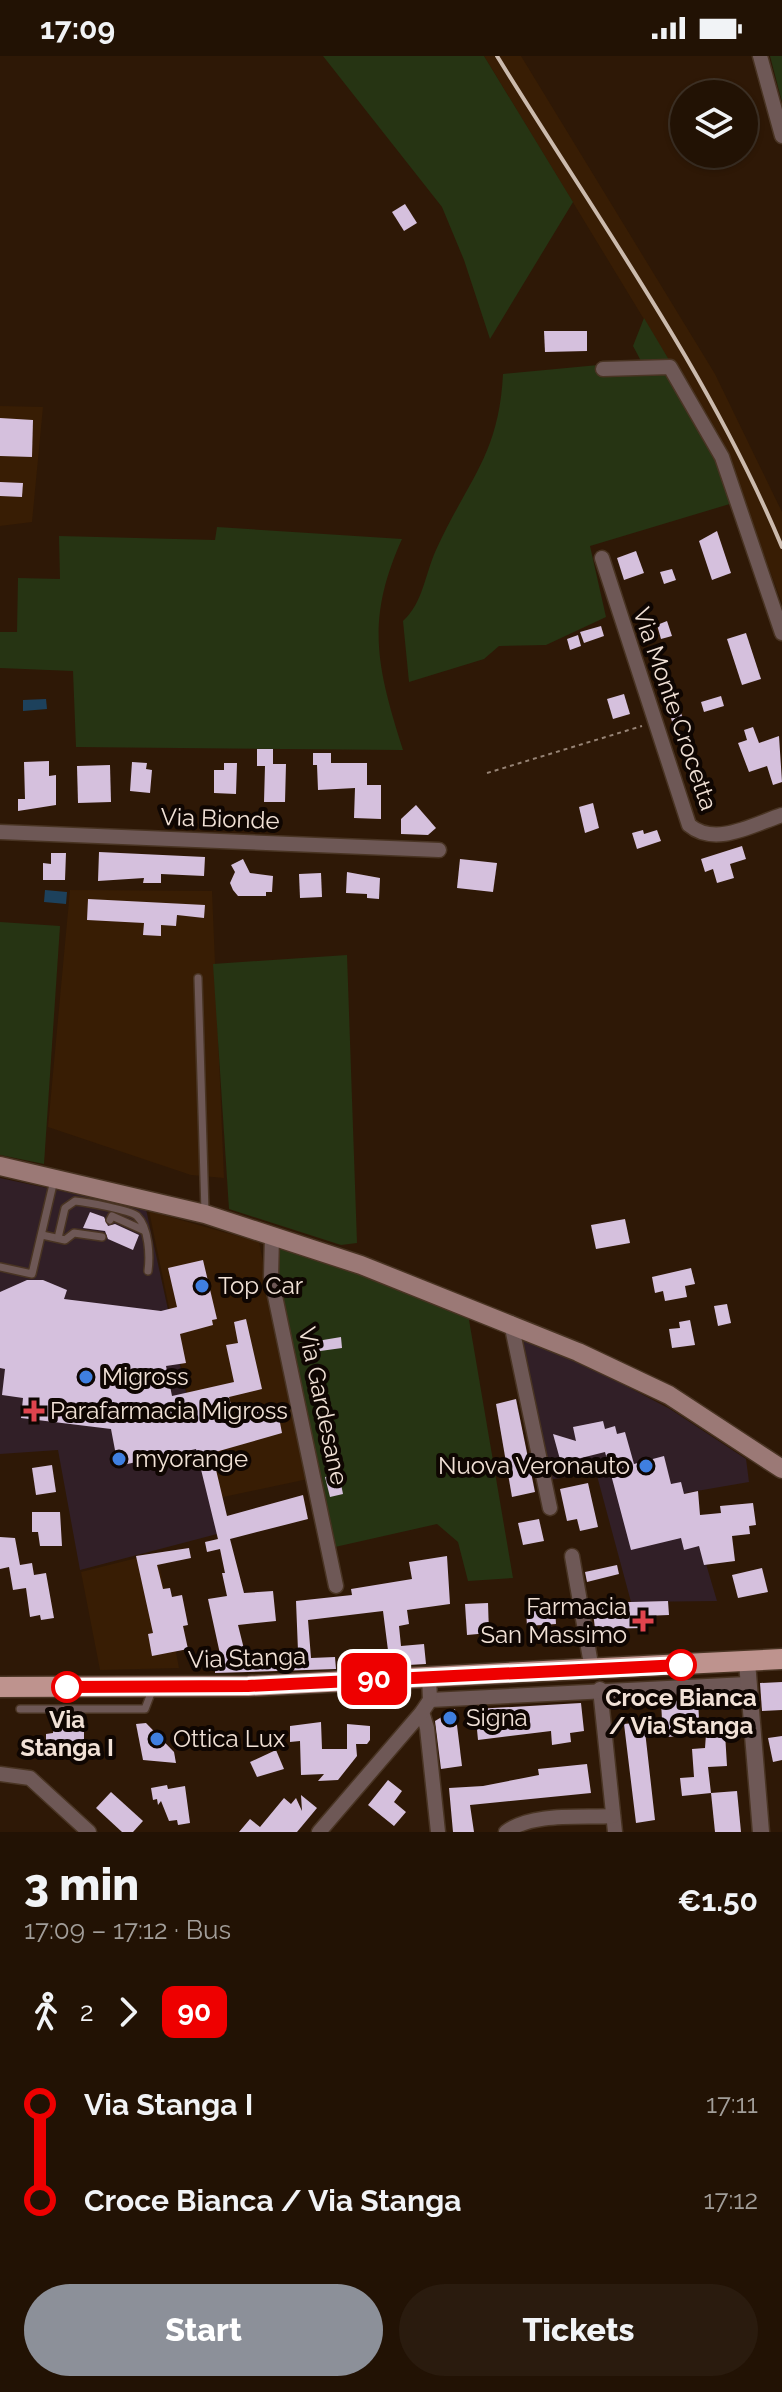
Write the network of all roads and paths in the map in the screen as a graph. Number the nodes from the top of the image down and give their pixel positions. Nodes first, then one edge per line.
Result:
1 (760, 56) edge
2 (782, 136) edge
3 (603, 369) dead end
4 (602, 558) dead end
5 (782, 633) edge
6 (655, 722) junction
7 (487, 773) dead end
8 (782, 815) edge
9 (0, 832) edge
10 (439, 850) dead end
11 (198, 978) dead end
12 (0, 1166) edge
13 (55, 1177) junction
14 (205, 1214) junction
15 (110, 1220) dead end
16 (143, 1230) junction
17 (42, 1235) junction
18 (272, 1236) junction
19 (102, 1237) dead end
20 (58, 1238) junction
21 (0, 1267) edge
22 (148, 1271) dead end
23 (511, 1323) junction
24 (782, 1469) edge
25 (550, 1508) dead end
26 (572, 1556) dead end
27 (336, 1586) dead end
28 (747, 1662) junction
29 (782, 1662) edge
30 (429, 1676) junction
31 (596, 1679) junction
32 (747, 1684) junction
33 (154, 1686) junction
34 (0, 1687) edge
35 (426, 1706) junction
36 (20, 1709) dead end
37 (0, 1774) edge
38 (613, 1816) junction
39 (89, 1832) edge
40 (319, 1832) edge
41 (438, 1832) edge
42 (506, 1832) edge
43 (615, 1832) edge
44 (761, 1832) edge

1 - 2 street
3 - 5 street
4 - 6 street, Via Monte Crocetta
6 - 7 path
6 - 8 street, Via Monte Crocetta
9 - 10 street, Via Bionde
11 - 14 lane
12 - 13 main road
13 - 14 main road
13 - 17 lane
14 - 18 main road
15 - 16 lane
16 - 20 lane
16 - 22 lane
17 - 20 lane
17 - 21 lane
18 - 23 main road
18 - 27 street, Via Gardesane
19 - 20 lane
23 - 24 main road
23 - 25 street
26 - 31 street
28 - 29 main road, Via Stanga
28 - 31 main road, Via Stanga
28 - 32 street
30 - 31 main road, Via Stanga
30 - 33 main road, Via Stanga
30 - 35 street
31 - 32 street, Via Stanga
31 - 35 street, Via Stanga
31 - 38 street
32 - 44 street
33 - 34 main road, Via Stanga
33 - 36 lane
35 - 40 street
35 - 41 street
37 - 39 street
38 - 42 street
38 - 43 street

